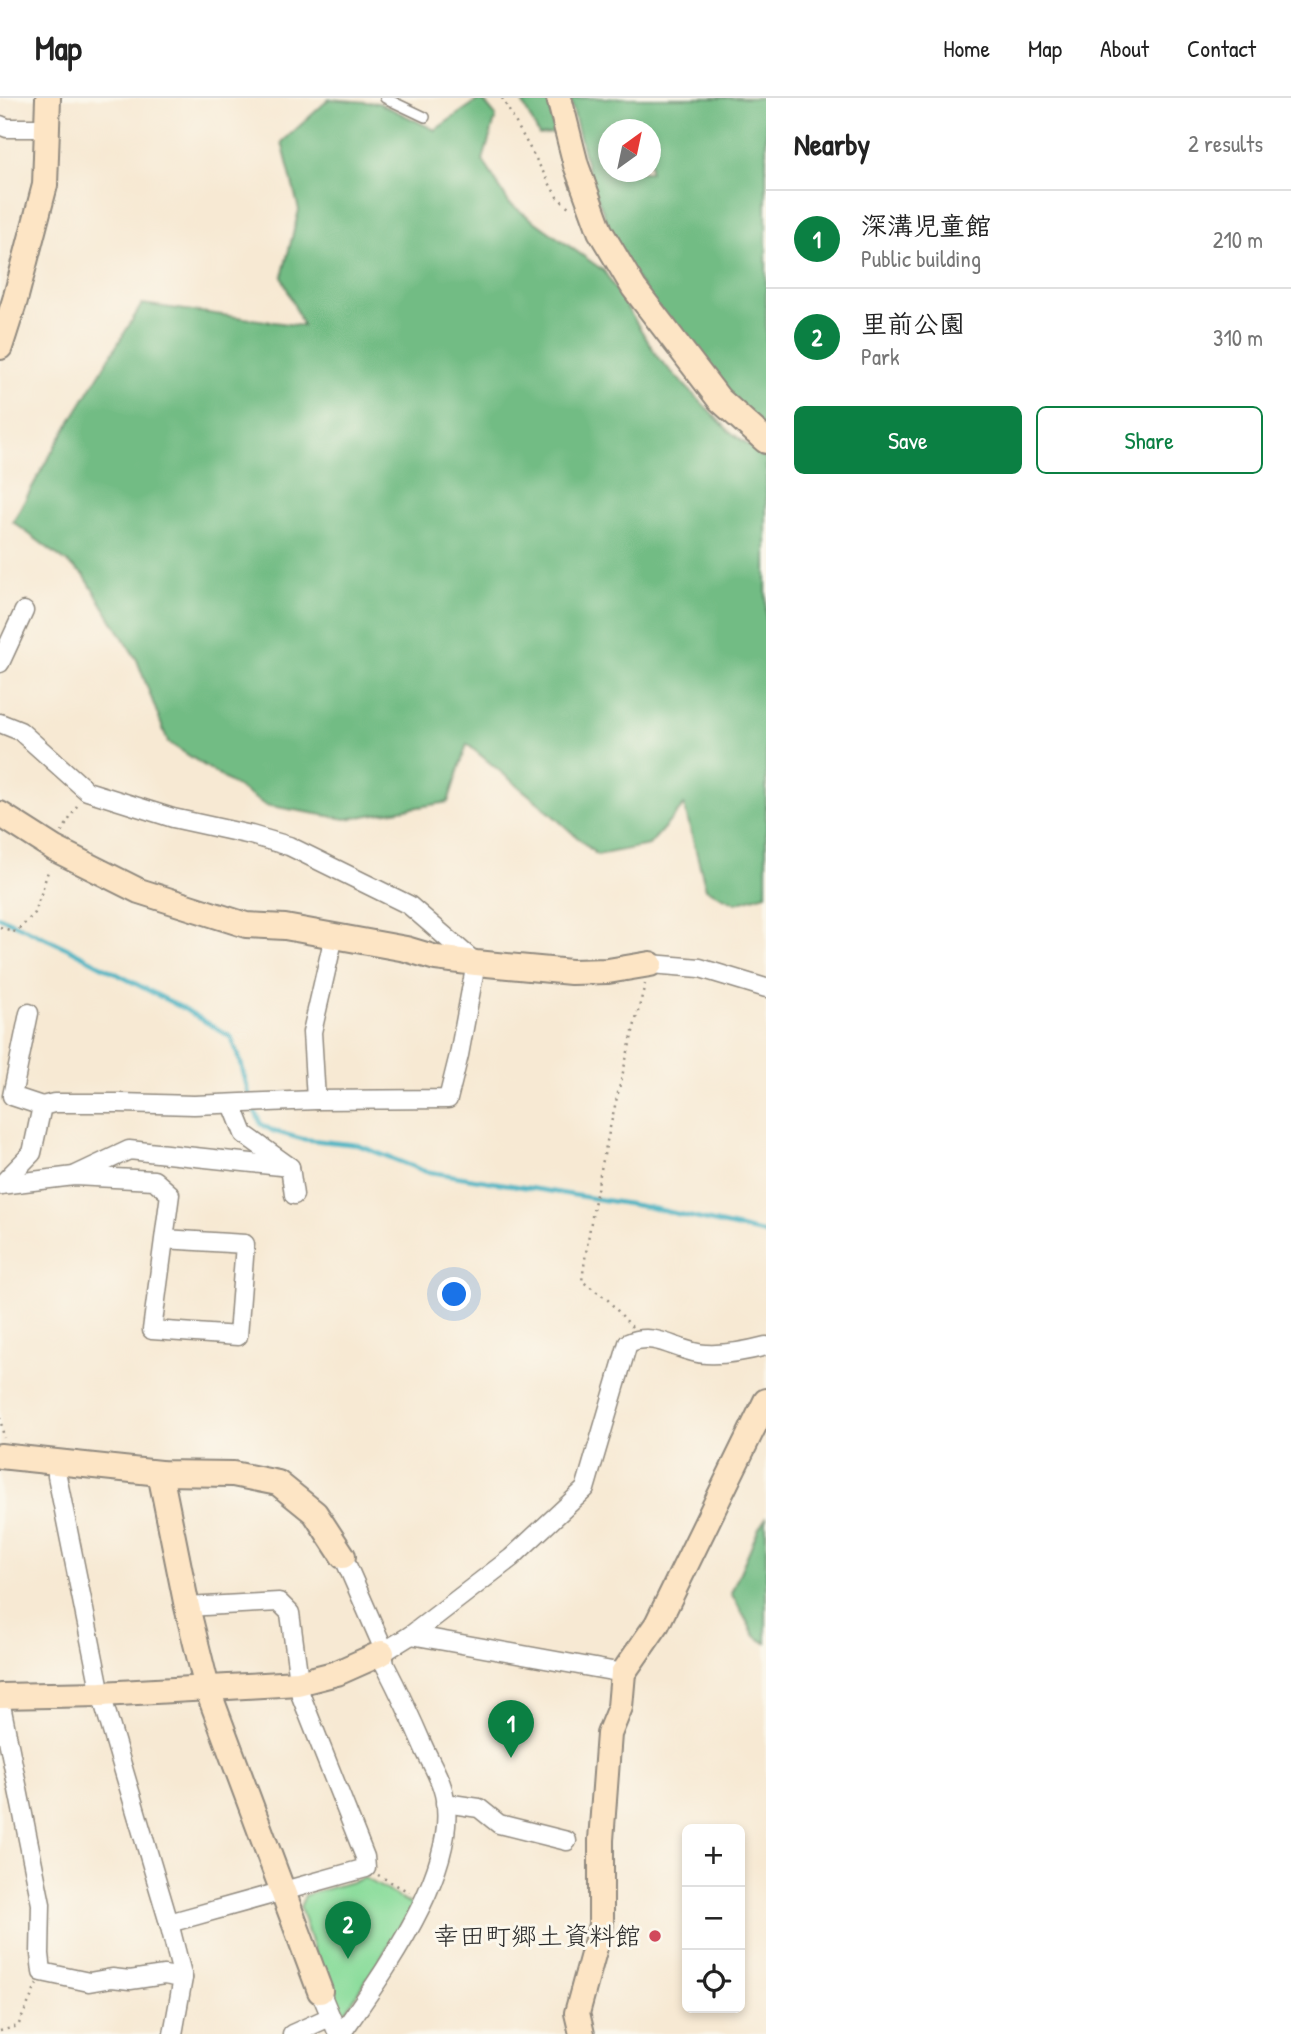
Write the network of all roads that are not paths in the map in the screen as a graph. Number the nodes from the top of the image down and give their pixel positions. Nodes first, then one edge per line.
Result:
1 (48, 98) edge
2 (385, 98) edge
3 (559, 98) edge
4 (425, 117) dead end
5 (0, 125) edge
6 (46, 128) junction
7 (0, 347) edge
8 (766, 441) edge
9 (24, 611) dead end
10 (0, 663) edge
11 (0, 723) edge
12 (0, 814) edge
13 (334, 936) junction
14 (477, 963) junction
15 (650, 964) joint
16 (766, 988) edge
17 (29, 1013) dead end
18 (316, 1100) junction
19 (232, 1104) junction
20 (43, 1106) junction
21 (290, 1167) junction
22 (74, 1176) junction
23 (1, 1185) edge
24 (294, 1195) dead end
25 (164, 1240) junction
26 (766, 1346) edge
27 (766, 1401) edge
28 (0, 1455) edge
29 (57, 1462) junction
30 (160, 1473) junction
31 (343, 1556) joint
32 (187, 1607) junction
33 (411, 1635) junction
34 (382, 1654) junction
35 (623, 1673) junction
36 (298, 1683) junction
37 (207, 1688) junction
38 (101, 1694) junction
39 (0, 1698) edge
40 (444, 1803) junction
41 (567, 1841) dead end
42 (284, 1892) junction
43 (169, 1923) junction
44 (183, 1978) junction
45 (320, 1991) joint
46 (330, 2017) junction
47 (173, 2034) edge
48 (292, 2034) edge
49 (340, 2034) edge
50 (582, 2034) edge

1 - 6 street
2 - 4 lane
3 - 8 street
5 - 6 street
6 - 7 street
9 - 10 street
11 - 14 street
12 - 13 street
13 - 14 street
13 - 18 street
14 - 15 street
14 - 18 street
15 - 16 street
17 - 20 street
18 - 19 street
19 - 20 street
19 - 21 street
20 - 23 street
21 - 22 street
21 - 24 street
22 - 23 street
22 - 25 street
25 - 25 street
26 - 33 street
27 - 35 street
28 - 29 street
29 - 30 street
29 - 38 street
30 - 31 street
30 - 32 street
31 - 34 street
32 - 36 street
32 - 37 street
33 - 34 street
33 - 35 street
34 - 36 street
34 - 40 street
35 - 50 street
36 - 37 street
36 - 42 street
37 - 38 street
37 - 42 street
38 - 39 street
38 - 43 street
39 - 44 street
40 - 41 street
40 - 49 street
42 - 43 street
42 - 45 street
43 - 44 street
44 - 47 street
45 - 46 street
46 - 48 street
46 - 49 street

